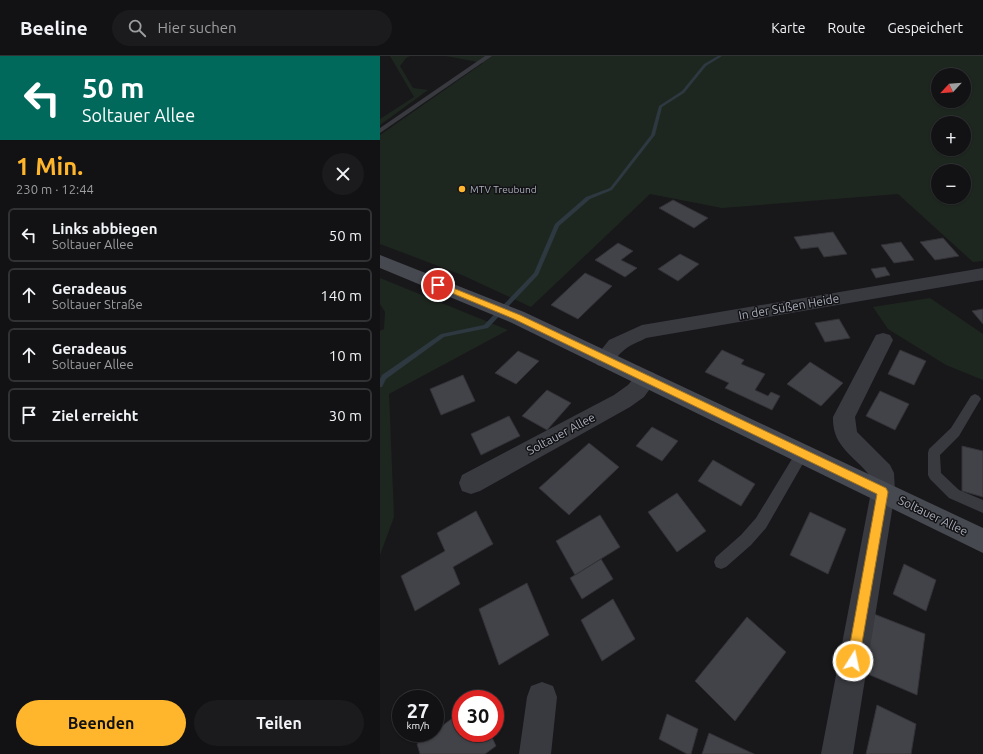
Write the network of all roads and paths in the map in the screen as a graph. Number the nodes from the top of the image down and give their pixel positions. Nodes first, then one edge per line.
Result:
1 (489, 56) edge
2 (380, 131) edge
3 (380, 262) edge
4 (983, 274) edge
5 (883, 340) dead end
6 (604, 359) junction
7 (646, 379) junction
8 (975, 399) dead end
9 (803, 453) junction
10 (471, 483) dead end
11 (883, 492) junction
12 (983, 507) edge
13 (983, 541) edge
14 (721, 562) dead end
15 (542, 697) dead end
16 (535, 754) edge
17 (837, 754) edge

1 - 2 lane
3 - 6 street, Soltauer Allee
4 - 6 street, In der Süßen Heide
5 - 11 street, Soltauer Allee
6 - 7 street, Soltauer Allee
7 - 9 street, Soltauer Allee
7 - 10 street, Soltauer Allee
8 - 12 lane
9 - 11 street, Soltauer Allee
9 - 14 lane
11 - 13 street, Soltauer Allee
11 - 17 street, Soltauer Allee
15 - 16 street

